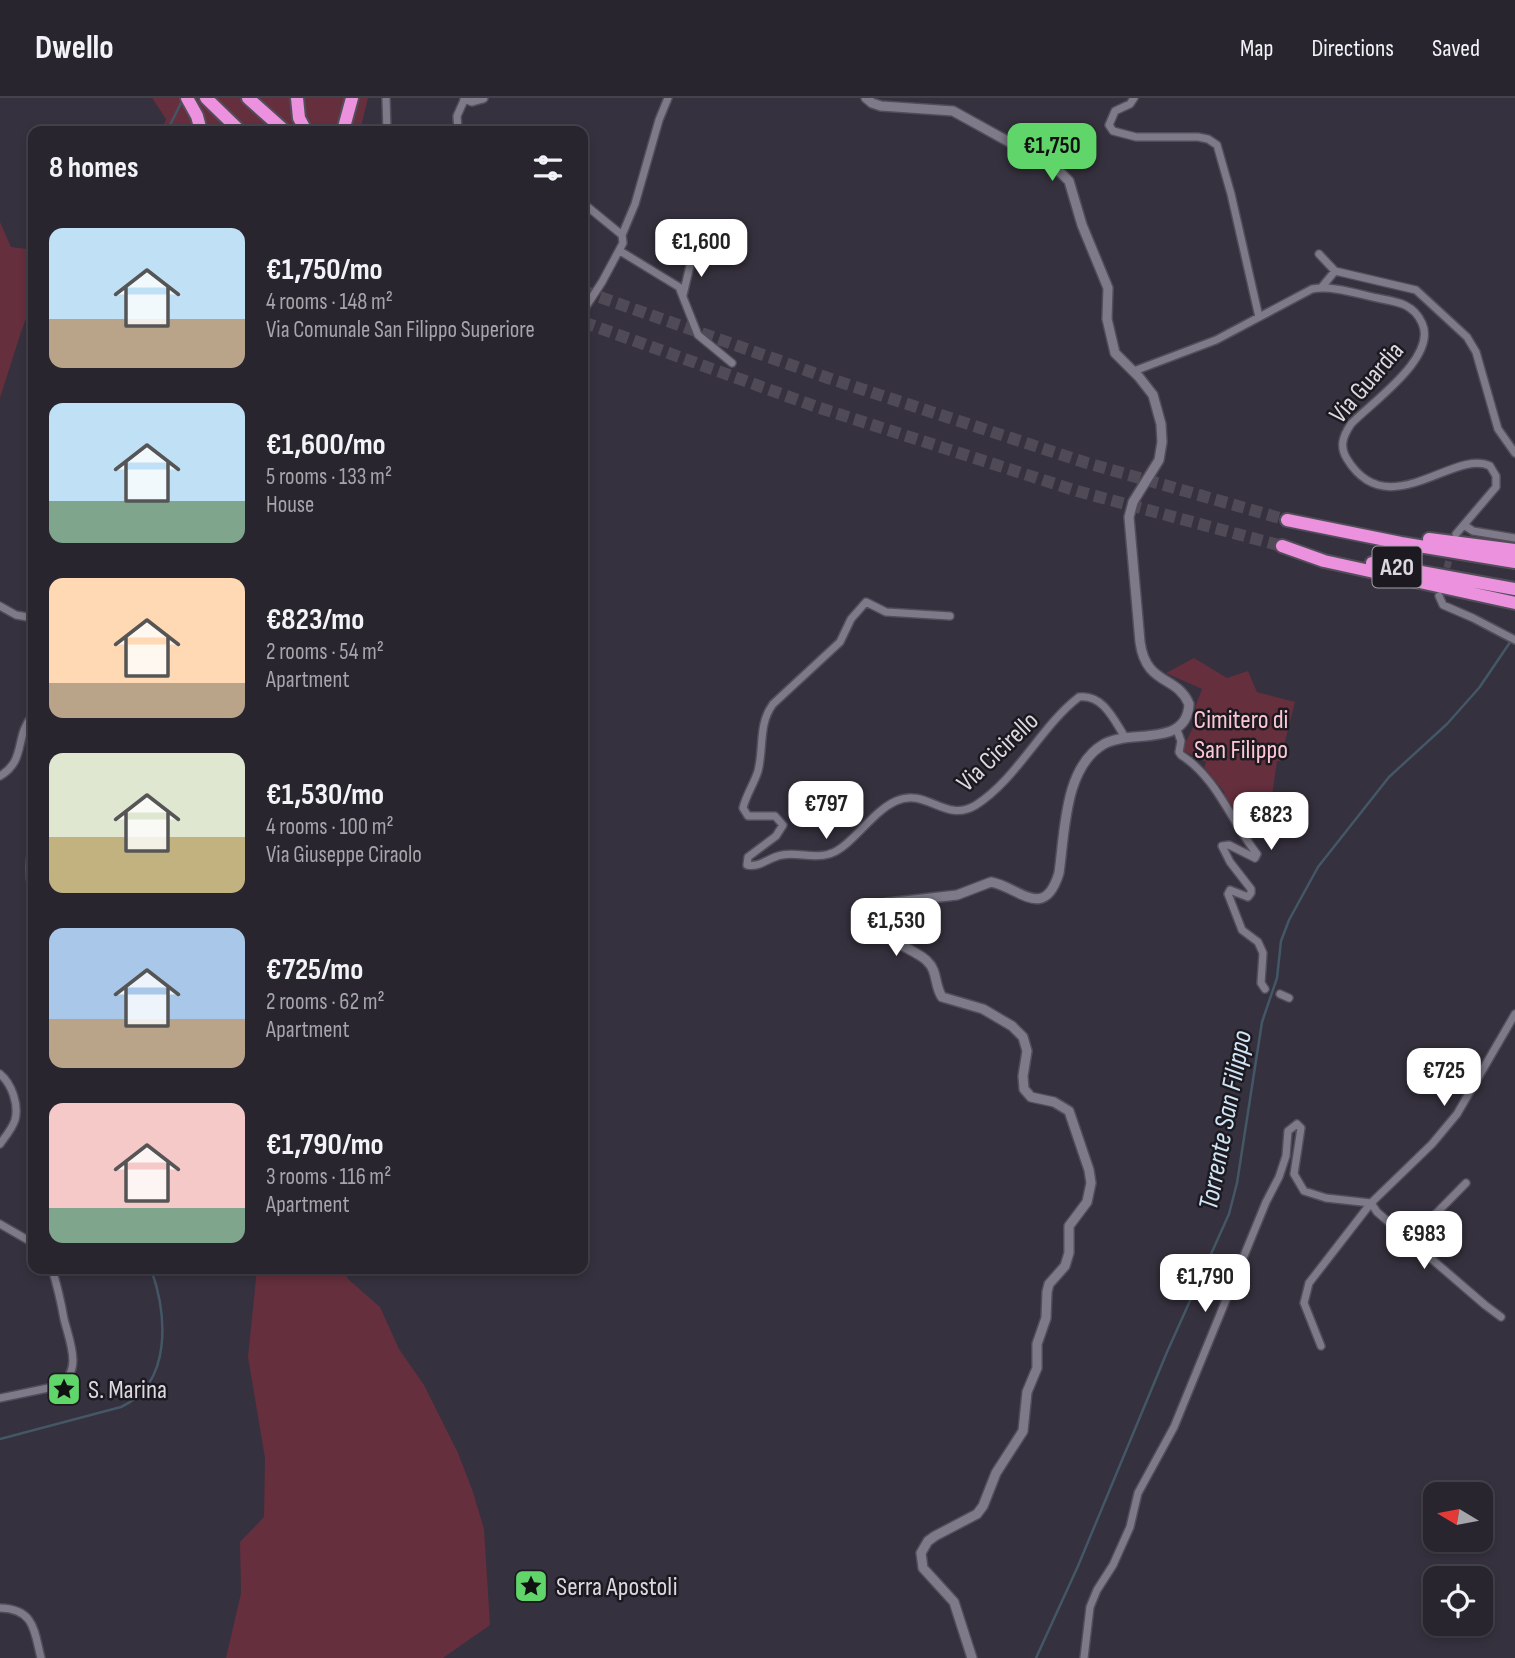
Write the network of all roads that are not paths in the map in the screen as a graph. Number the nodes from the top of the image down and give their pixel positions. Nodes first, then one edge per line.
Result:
1 (187, 98) edge
2 (206, 98) edge
3 (248, 98) edge
4 (297, 98) edge
5 (352, 98) edge
6 (358, 98) edge
7 (386, 98) edge
8 (465, 98) edge
9 (483, 98) edge
10 (668, 98) edge
11 (866, 98) edge
12 (1134, 98) edge
13 (200, 126) edge
14 (235, 126) edge
15 (279, 126) edge
16 (303, 126) edge
17 (344, 126) edge
18 (350, 126) edge
19 (387, 126) edge
20 (458, 126) edge
21 (588, 207) edge
22 (622, 235) junction
23 (620, 251) junction
24 (1320, 254) dead end
25 (692, 257) dead end
26 (1335, 271) junction
27 (1321, 288) junction
28 (683, 295) junction
29 (588, 303) edge
30 (1259, 317) junction
31 (732, 363) dead end
32 (1133, 371) junction
33 (1515, 453) edge
34 (1286, 520) tunnel mouth
35 (1464, 525) junction
36 (1313, 526) junction
37 (1456, 534) dead end
38 (1515, 538) edge
39 (1515, 550) edge
40 (1515, 562) edge
41 (1513, 588) edge
42 (1439, 596) dead end
43 (1514, 603) edge
44 (0, 606) edge
45 (28, 617) edge
46 (950, 617) dead end
47 (1515, 640) edge
48 (28, 722) edge
49 (1177, 730) junction
50 (1125, 737) junction
51 (0, 776) edge
52 (1265, 989) dead end
53 (1280, 994) dead end
54 (1289, 998) dead end
55 (1515, 1014) edge
56 (0, 1074) edge
57 (0, 1144) edge
58 (1466, 1183) dead end
59 (1371, 1203) junction
60 (0, 1224) edge
61 (28, 1240) edge
62 (1410, 1240) junction
63 (53, 1274) edge
64 (1501, 1317) dead end
65 (1321, 1346) dead end
66 (0, 1398) edge
67 (0, 1608) edge
68 (41, 1658) edge
69 (972, 1658) edge
70 (1084, 1658) edge

1 - 13 highway
2 - 14 highway
3 - 15 highway
4 - 16 highway
5 - 17 highway
6 - 18 highway
7 - 19 street
8 - 9 street
8 - 20 street
10 - 22 street
11 - 32 street
12 - 30 street
21 - 22 street
22 - 23 street
23 - 28 street
23 - 29 street
24 - 26 street
25 - 28 street
26 - 27 street
26 - 33 street
27 - 30 street
27 - 35 street, Via Guardia
28 - 31 street
30 - 32 street
32 - 49 street
34 - 36 highway, A20
35 - 37 street, Via Guardia
35 - 38 street
36 - 39 highway
36 - 40 highway, A20
41 - 43 highway, A20
42 - 47 street
44 - 45 street
46 - 50 street, Via Cicirello
48 - 51 street
49 - 50 street
49 - 52 street
50 - 69 street
53 - 54 street
55 - 59 street
56 - 57 street
58 - 62 street
59 - 62 street
59 - 65 street
59 - 70 street
60 - 61 street
62 - 64 street
63 - 66 street
67 - 68 street

